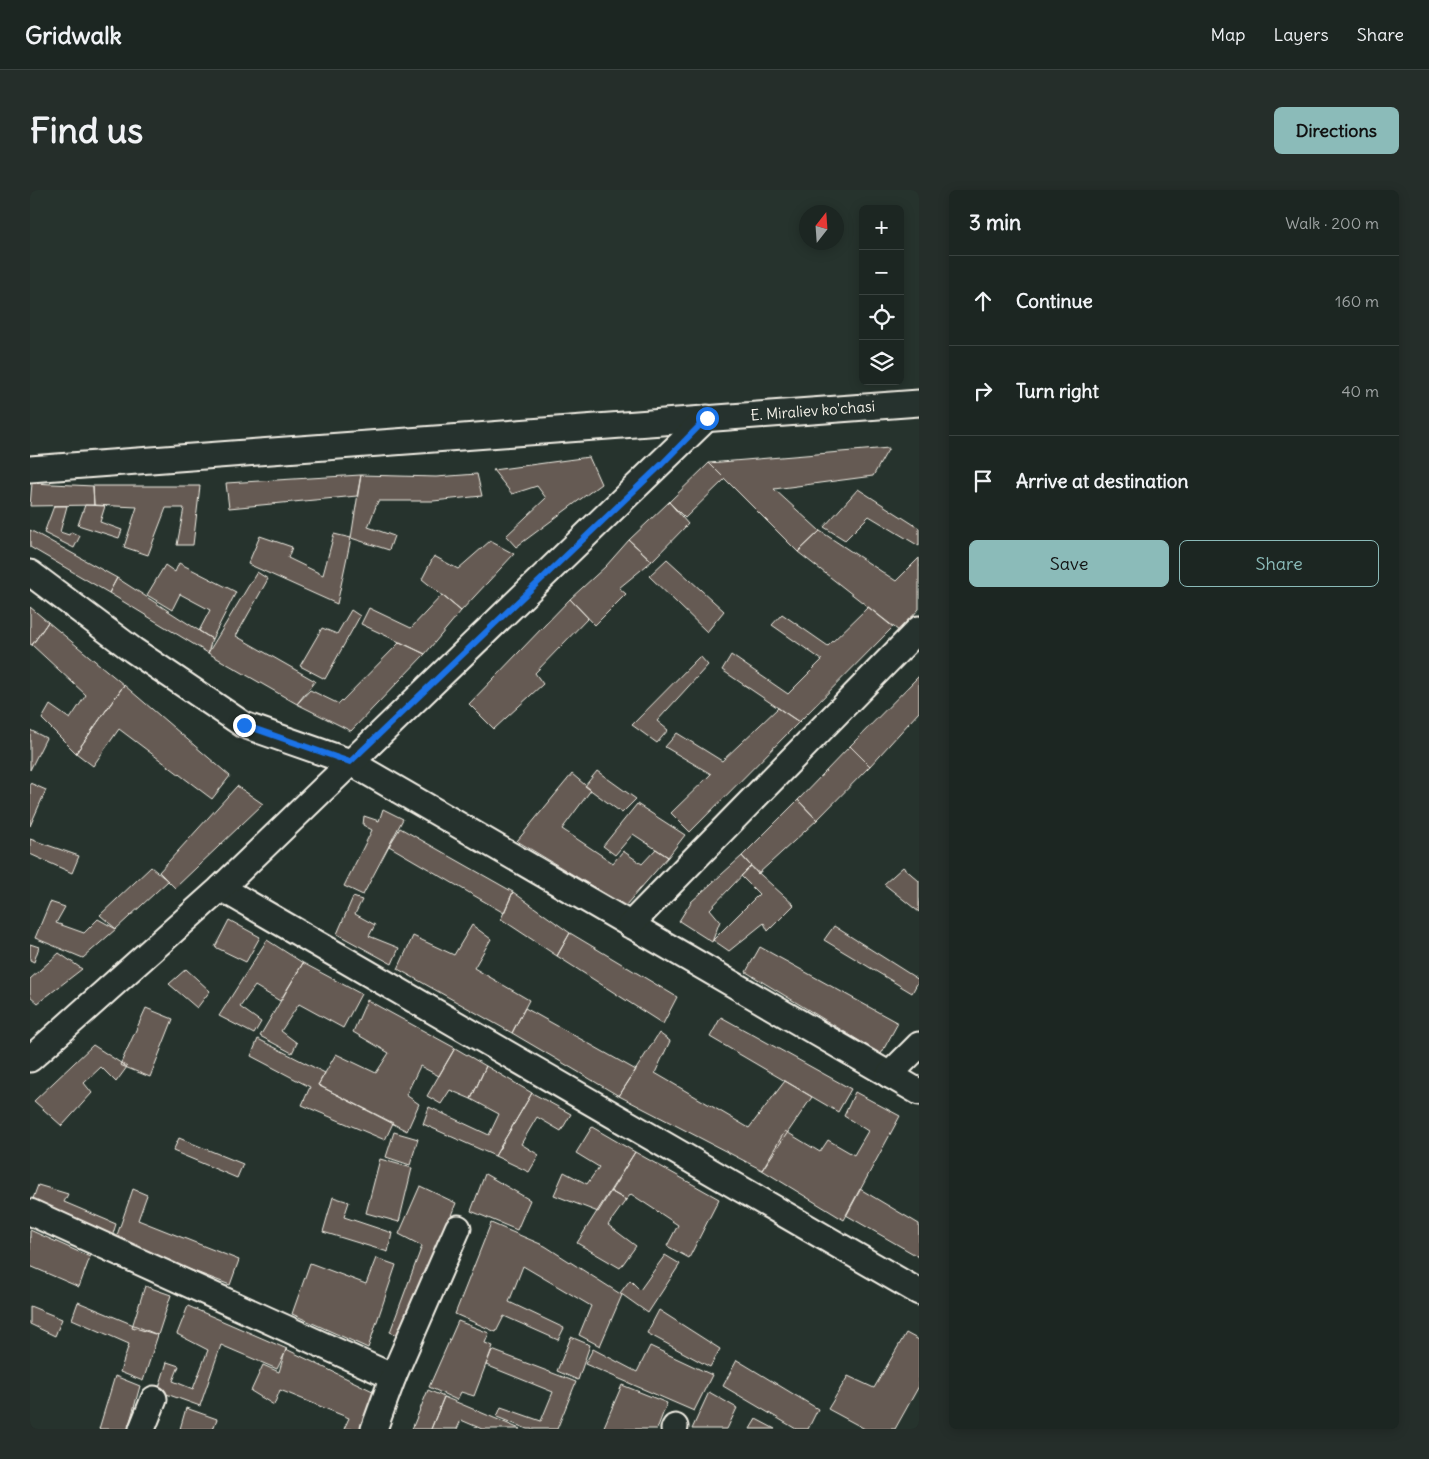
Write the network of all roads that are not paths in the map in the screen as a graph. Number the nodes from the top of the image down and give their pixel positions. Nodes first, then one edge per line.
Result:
1 (919, 403) edge
2 (707, 418) junction
3 (30, 469) edge
4 (30, 573) edge
5 (919, 629) edge
6 (350, 762) junction
7 (221, 888) junction
8 (630, 924) junction
9 (919, 1045) edge
10 (30, 1060) edge
11 (889, 1075) junction
12 (919, 1092) edge
13 (30, 1212) edge
14 (458, 1228) dead end
15 (919, 1292) edge
16 (393, 1377) junction
17 (154, 1399) dead end
18 (142, 1429) edge
19 (374, 1429) edge

1 - 2 street, E. Miraliev ko'chasi
2 - 3 street, E. Miraliev ko'chasi
2 - 6 street
4 - 6 street
5 - 8 street
6 - 7 street
6 - 8 street
7 - 10 street
7 - 15 street
8 - 11 street
9 - 11 street
11 - 12 street
13 - 16 street
14 - 16 street
16 - 19 street
17 - 18 street

